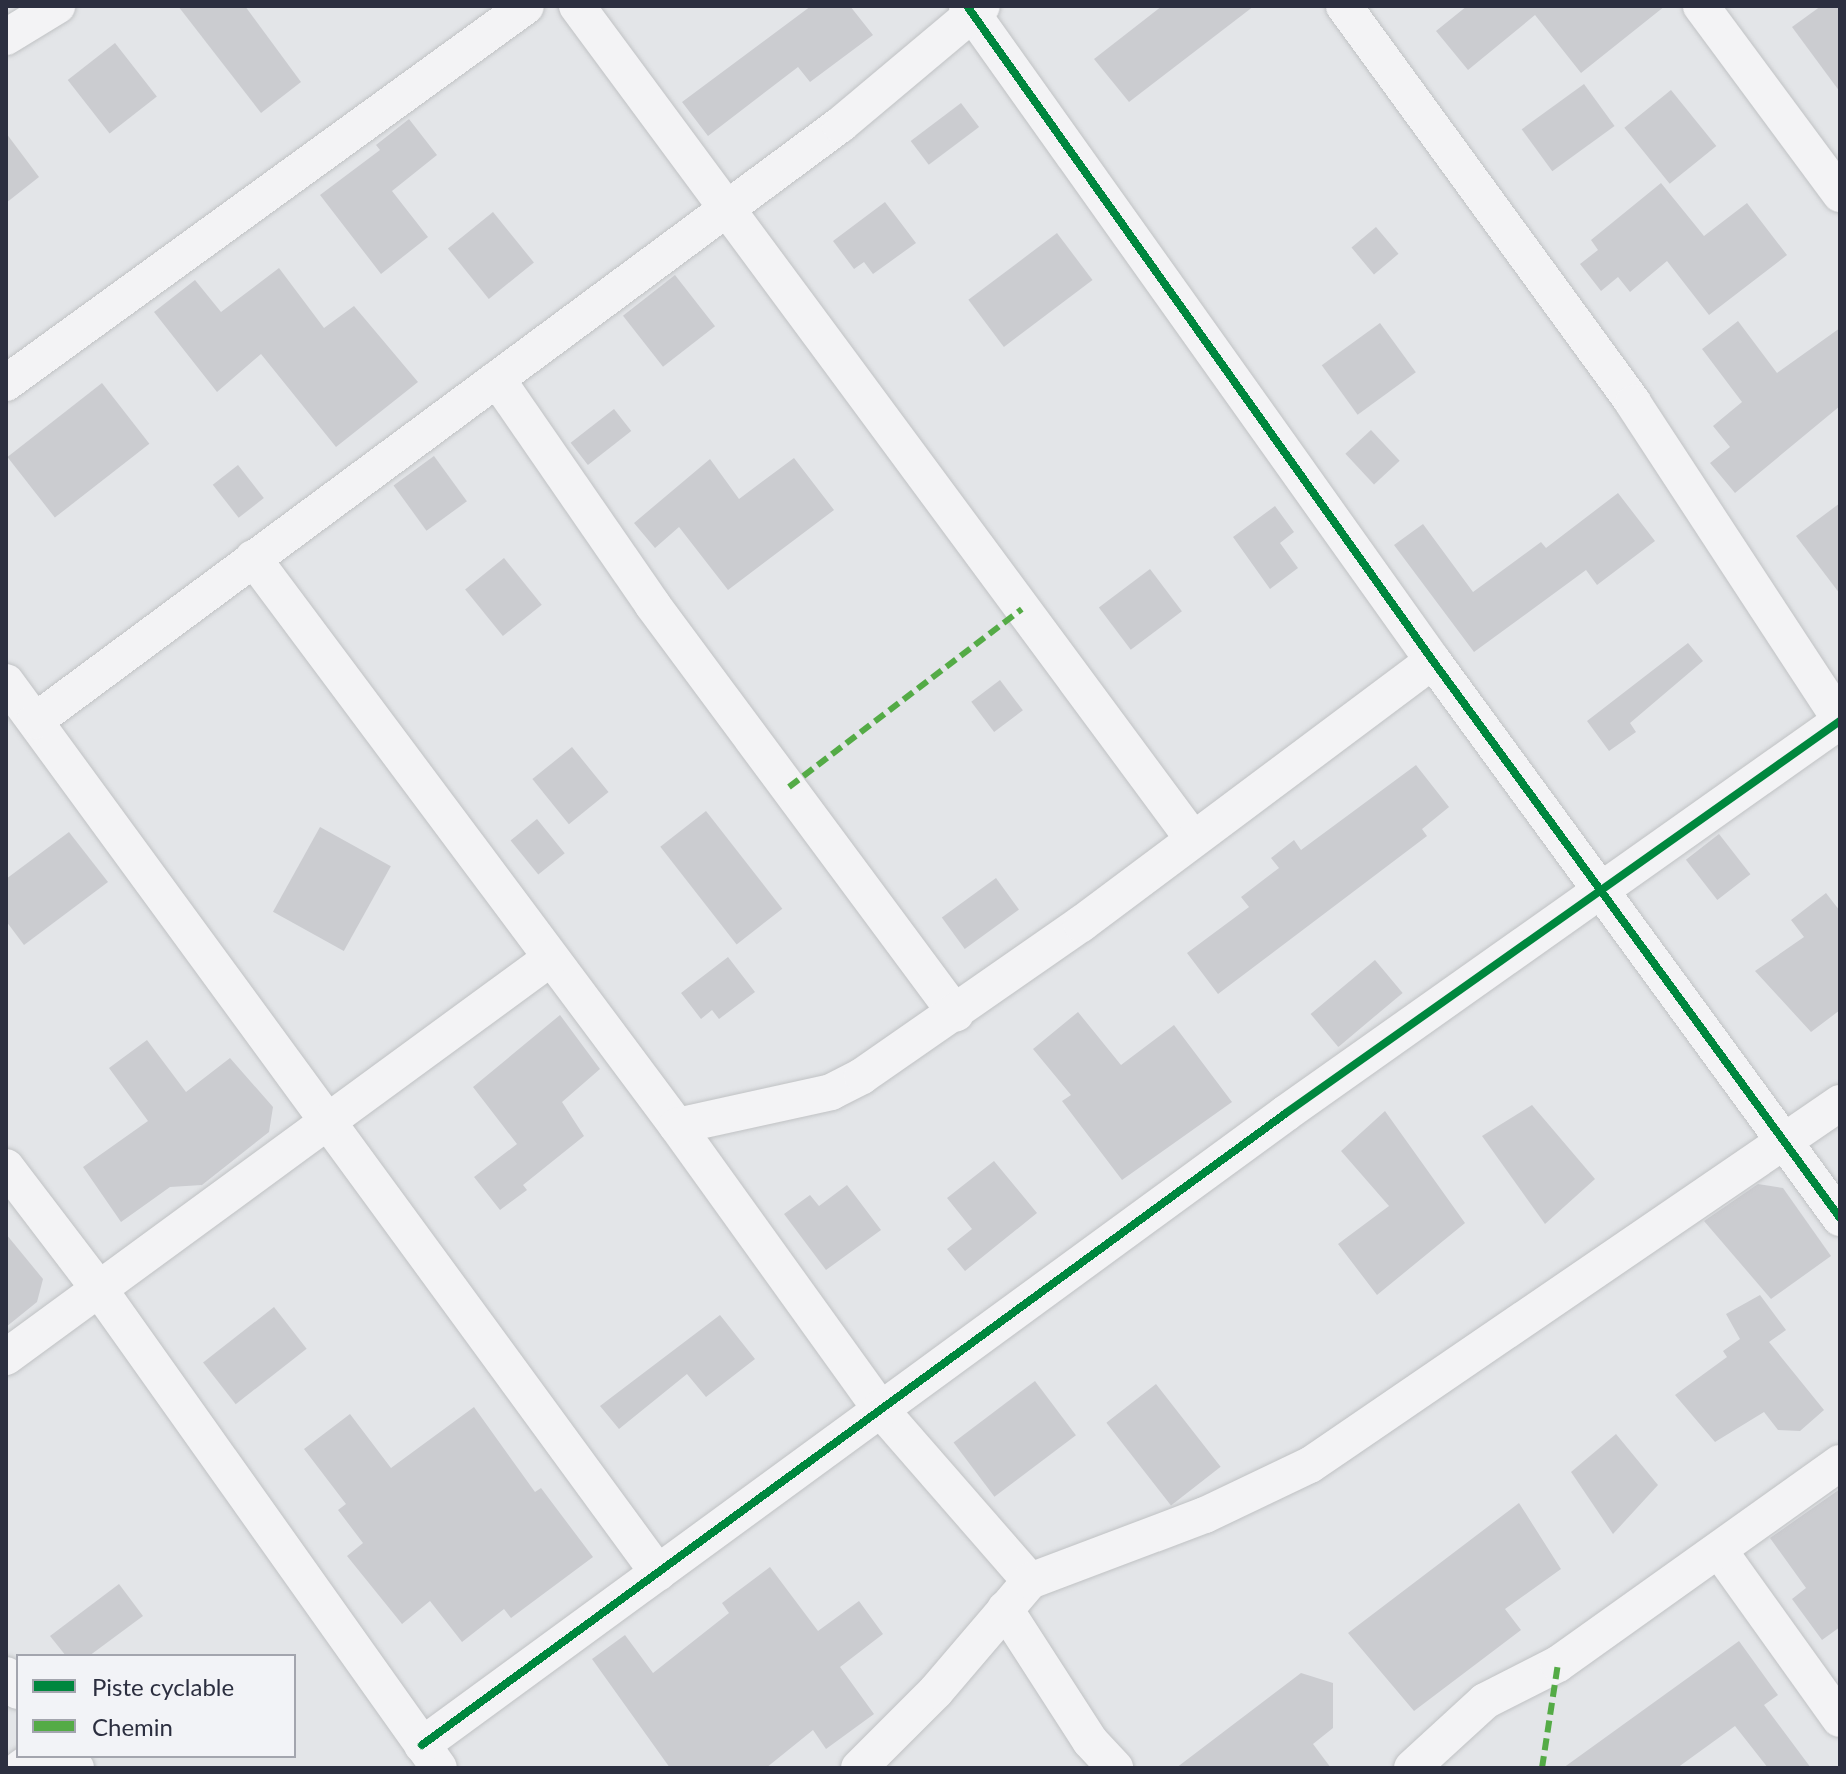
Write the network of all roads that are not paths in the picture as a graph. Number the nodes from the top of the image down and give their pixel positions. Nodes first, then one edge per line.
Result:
1 (57, 6) edge
2 (526, 6) edge
3 (577, 6) edge
4 (1344, 6) edge
5 (1701, 6) edge
6 (974, 8) edge
7 (6, 37) edge
8 (1840, 194) edge
9 (725, 208) junction
10 (497, 379) junction
11 (6, 383) edge
12 (253, 558) junction
13 (1433, 661) junction
14 (6, 682) edge
15 (1840, 720) edge
16 (35, 721) junction
17 (1193, 839) junction
18 (1602, 893) junction
19 (551, 958) junction
20 (956, 1014) junction
21 (1840, 1103) edge
22 (326, 1122) junction
23 (677, 1126) junction
24 (1786, 1144) junction
25 (6, 1167) edge
26 (1840, 1218) edge
27 (99, 1289) junction
28 (6, 1357) edge
29 (880, 1409) junction
30 (1840, 1463) edge
31 (1721, 1553) junction
32 (658, 1573) junction
33 (1030, 1581) junction
34 (1005, 1609) junction
35 (1840, 1719) edge
36 (430, 1756) edge
37 (859, 1768) edge
38 (1115, 1768) edge
39 (1412, 1768) edge

1 - 7 street
2 - 11 street
3 - 9 street
4 - 15 street
5 - 8 street
6 - 9 street
6 - 13 street
9 - 10 street
9 - 17 street
10 - 12 street
10 - 20 street
12 - 16 street
12 - 19 street
13 - 17 street
13 - 18 street
14 - 16 street
15 - 18 street
16 - 22 street
17 - 20 street
18 - 24 street
18 - 29 street
19 - 22 street
19 - 23 street
20 - 23 street
21 - 24 street
22 - 27 street
22 - 32 street
23 - 29 street
24 - 26 street
24 - 33 street
25 - 27 street
27 - 28 street
27 - 36 street
29 - 32 street
29 - 33 street
30 - 31 street
31 - 35 street
31 - 39 street
32 - 36 street
33 - 34 street
34 - 37 street
34 - 38 street

